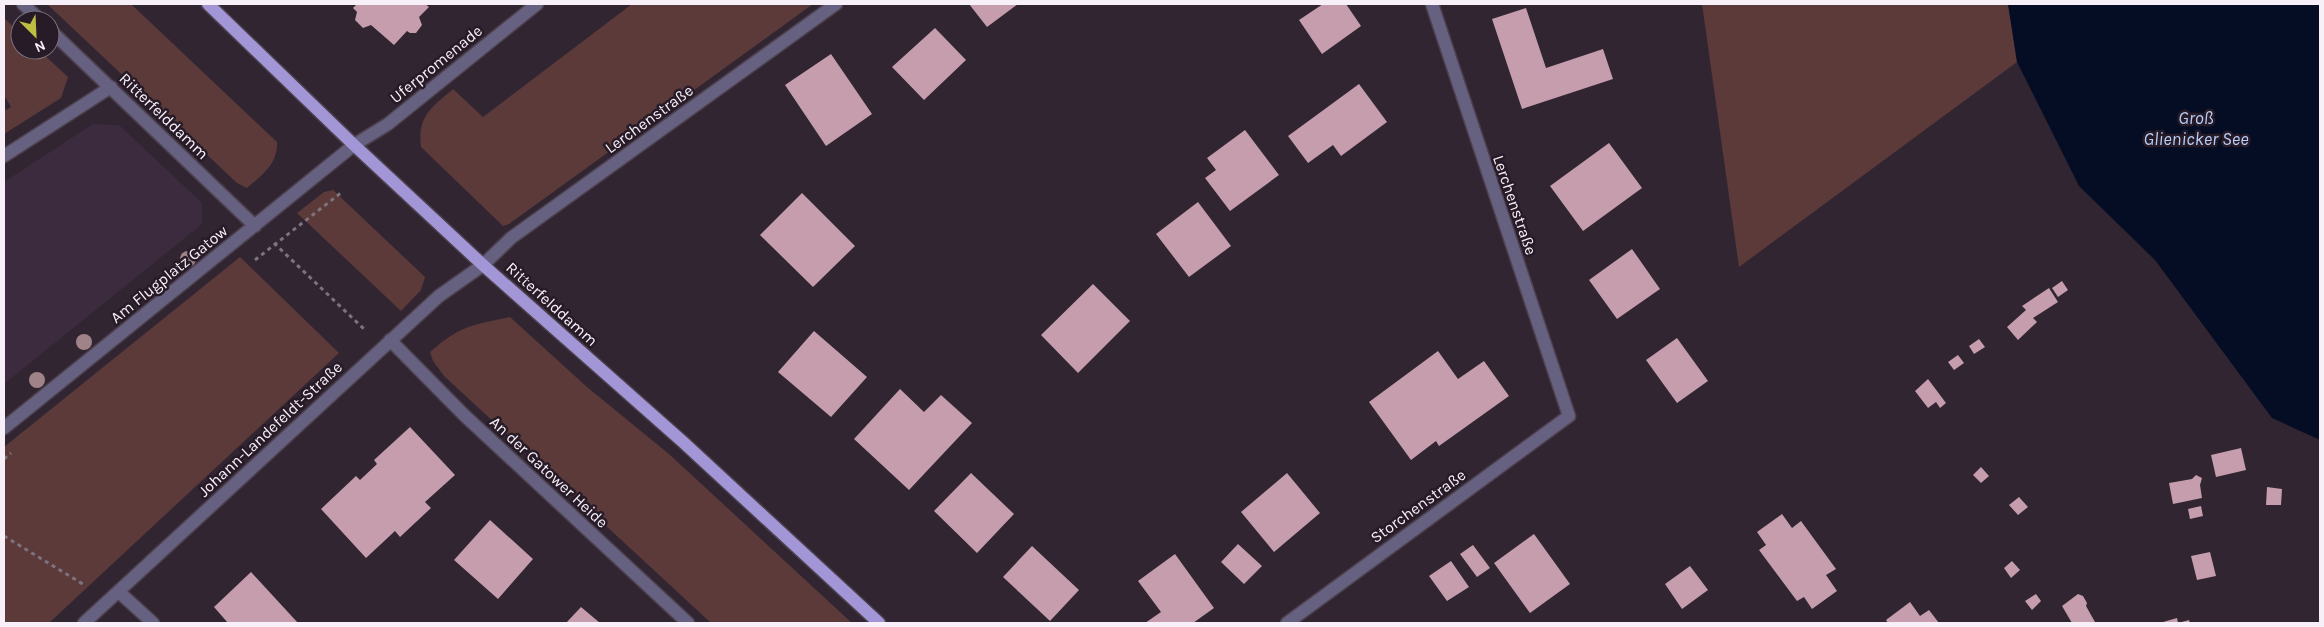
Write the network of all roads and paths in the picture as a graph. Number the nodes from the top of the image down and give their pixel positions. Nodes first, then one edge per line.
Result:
1 (208, 4) edge
2 (537, 4) edge
3 (836, 4) edge
4 (1432, 4) edge
5 (60, 39) edge
6 (111, 87) junction
7 (354, 145) junction
8 (4, 156) edge
9 (255, 226) junction
10 (483, 264) junction
11 (387, 344) junction
12 (1569, 416) joint
13 (4, 428) edge
14 (4, 536) edge
15 (92, 590) dead end
16 (119, 592) junction
17 (84, 623) edge
18 (153, 623) edge
19 (688, 623) edge
20 (879, 623) edge
21 (1287, 623) edge

1 - 7 main road, Ritterfelddamm
2 - 7 street, Uferpromenade
3 - 10 street, Lerchenstraße
4 - 12 street, Lerchenstraße
5 - 6 street, Ritterfelddamm
6 - 8 street
6 - 9 street, Ritterfelddamm
7 - 9 street, Am Flugplatz Gatow
7 - 10 main road, Ritterfelddamm
9 - 11 path
9 - 13 street, Am Flugplatz Gatow
10 - 11 street, Johann-Landefeldt-Straße
10 - 20 main road, Ritterfelddamm
11 - 16 street, Johann-Landefeldt-Straße
11 - 19 street, An der Gatower Heide
12 - 21 street, Storchenstraße
14 - 15 path
16 - 17 street, Johann-Landefeldt-Straße
16 - 18 street

